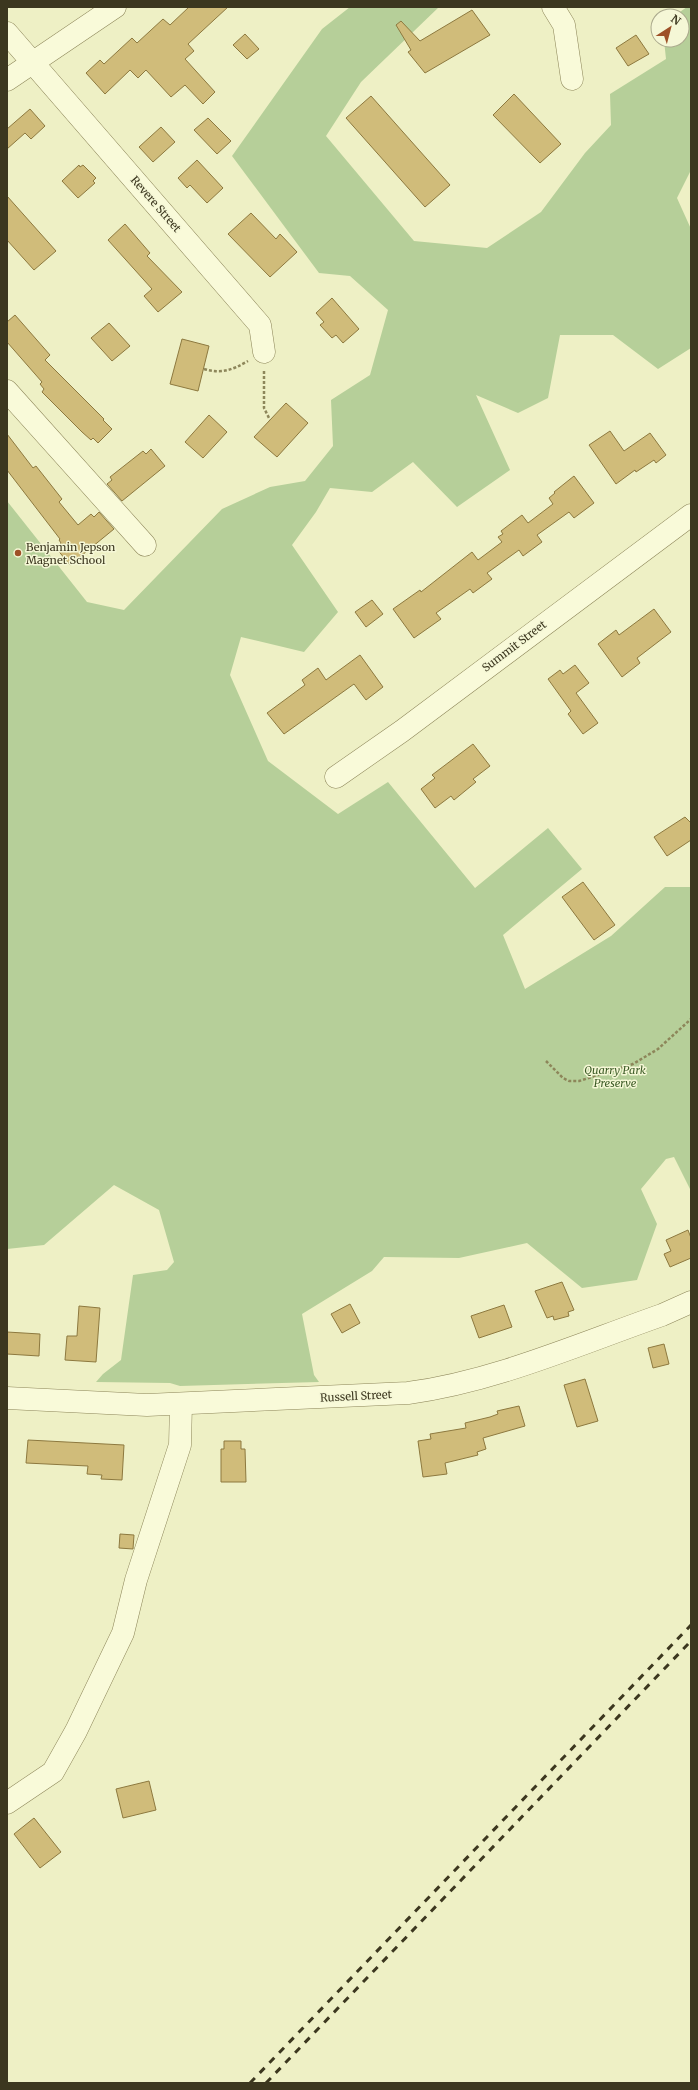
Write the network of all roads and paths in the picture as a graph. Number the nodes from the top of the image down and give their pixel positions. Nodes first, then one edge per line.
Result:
1 (114, 7) edge
2 (553, 7) edge
3 (7, 33) edge
4 (34, 62) junction
5 (572, 79) dead end
6 (7, 80) edge
7 (264, 352) junction
8 (204, 369) dead end
9 (7, 391) edge
10 (270, 420) dead end
11 (691, 515) edge
12 (145, 545) dead end
13 (336, 777) dead end
14 (691, 1019) edge
15 (546, 1061) dead end
16 (691, 1302) edge
17 (7, 1398) edge
18 (181, 1404) junction
19 (7, 1803) edge

1 - 4 street
2 - 5 street
3 - 4 street, Revere Street
4 - 6 street
4 - 7 street, Revere Street
7 - 8 path
7 - 10 path
9 - 12 street
11 - 13 street, Summit Street
14 - 15 path
16 - 18 street, Russell Street
17 - 18 street, Russell Street
18 - 19 street

